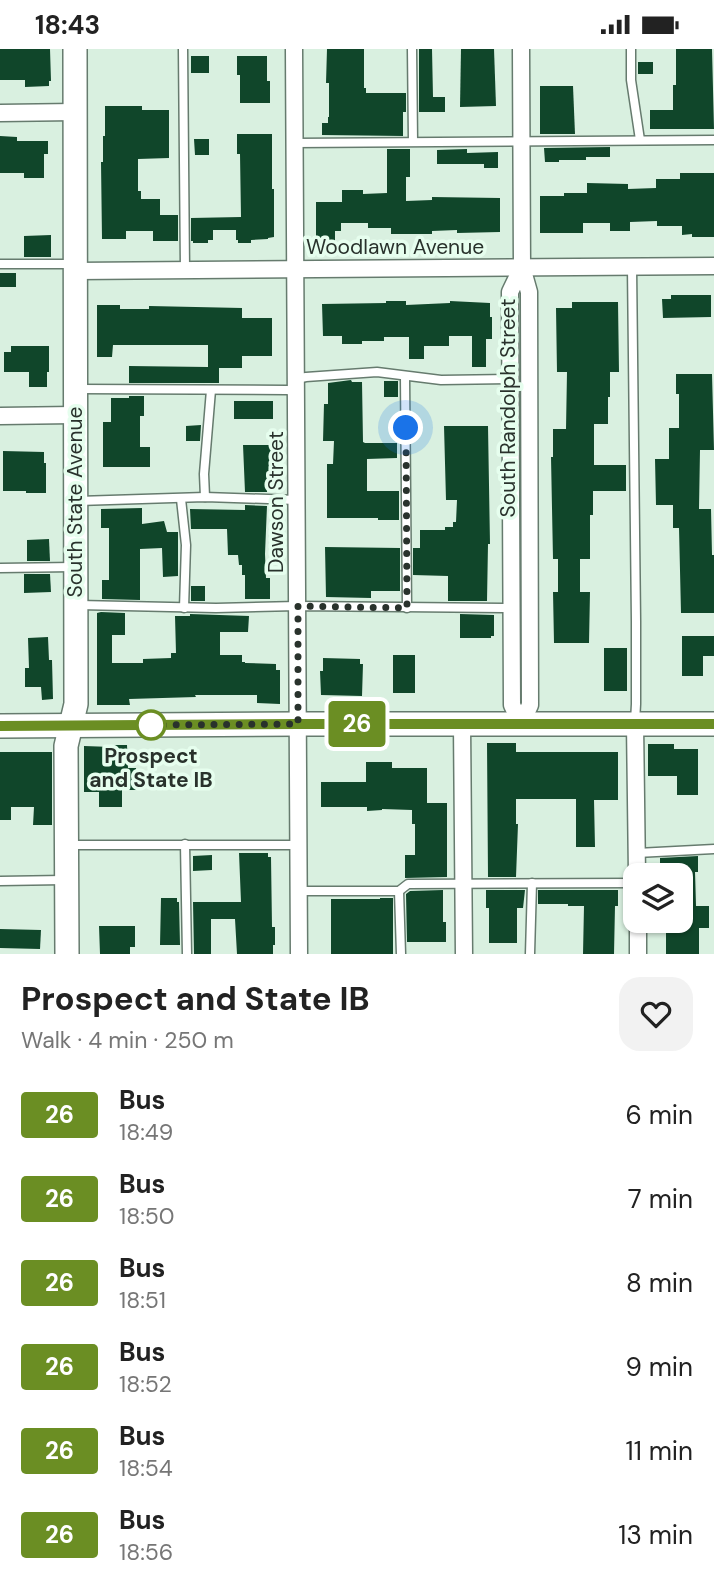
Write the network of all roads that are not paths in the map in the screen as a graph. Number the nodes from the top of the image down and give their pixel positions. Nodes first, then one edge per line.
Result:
1 (75, 49) edge
2 (183, 49) edge
3 (295, 49) edge
4 (412, 49) edge
5 (521, 49) edge
6 (631, 49) edge
7 (75, 111) junction
8 (0, 113) edge
9 (640, 140) junction
10 (714, 140) edge
11 (413, 141) junction
12 (521, 141) junction
13 (295, 143) junction
14 (0, 264) edge
15 (714, 266) edge
16 (76, 267) junction
17 (522, 267) junction
18 (632, 267) junction
19 (296, 268) junction
20 (185, 269) junction
21 (405, 376) junction
22 (510, 379) junction
23 (296, 385) junction
24 (75, 389) junction
25 (211, 390) junction
26 (74, 415) junction
27 (0, 416) edge
28 (205, 498) junction
29 (181, 499) junction
30 (297, 500) junction
31 (75, 501) junction
32 (75, 567) junction
33 (0, 568) edge
34 (76, 605) junction
35 (298, 606) junction
36 (184, 608) junction
37 (407, 608) junction
38 (503, 608) dead end
39 (298, 724) junction
40 (462, 724) junction
41 (521, 724) junction
42 (635, 724) junction
43 (714, 724) edge
44 (0, 726) edge
45 (70, 726) junction
46 (185, 844) junction
47 (66, 845) junction
48 (298, 845) junction
49 (714, 849) edge
50 (637, 853) junction
51 (637, 863) edge
52 (66, 880) junction
53 (0, 881) edge
54 (532, 883) junction
55 (623, 883) edge
56 (464, 884) junction
57 (298, 891) junction
58 (399, 891) junction
59 (638, 933) edge
60 (68, 954) edge
61 (187, 954) edge
62 (299, 954) edge
63 (401, 954) edge
64 (464, 954) edge
65 (530, 954) edge
66 (638, 954) edge

1 - 7 street, South State Avenue
2 - 20 lane
3 - 13 street, Dawson Street
4 - 11 lane
5 - 12 street, South Randolph Street
6 - 9 lane
7 - 8 street
7 - 16 street, South State Avenue
9 - 10 lane
9 - 12 lane
11 - 12 lane
11 - 13 lane
12 - 17 street, South Randolph Street
13 - 19 street, Dawson Street
14 - 16 lane
15 - 18 street, Woodlawn Avenue
16 - 20 street, Woodlawn Avenue
16 - 24 street, South State Avenue
17 - 18 street, Woodlawn Avenue
17 - 19 street, Woodlawn Avenue
17 - 22 street
17 - 41 street, South Randolph Street
18 - 42 lane
19 - 20 street, Woodlawn Avenue
19 - 23 street, Dawson Street
21 - 22 lane
21 - 23 lane
21 - 37 lane
22 - 41 street
23 - 25 lane
23 - 30 street, Dawson Street
24 - 25 lane
24 - 26 street, South State Avenue
25 - 28 lane
26 - 27 street
26 - 31 street, South State Avenue
28 - 29 lane
28 - 30 lane
29 - 31 lane
29 - 36 lane
30 - 35 street, Dawson Street
31 - 32 street, South State Avenue
32 - 33 lane
32 - 34 street, South State Avenue
34 - 36 lane
34 - 45 street, South State Avenue
35 - 36 lane
35 - 37 lane
35 - 39 street, Dawson Street
37 - 38 lane
39 - 40 street
39 - 45 street
39 - 48 street, Dawson Street
40 - 41 street
40 - 56 street
41 - 42 street
42 - 43 street
42 - 50 street
44 - 45 street
45 - 47 street, South State Avenue
46 - 47 lane
46 - 48 lane
46 - 61 lane
47 - 52 street, South State Avenue
48 - 57 street, Dawson Street
49 - 50 lane
50 - 51 street
52 - 53 lane
52 - 60 street, South State Avenue
54 - 55 lane
54 - 56 lane
54 - 65 lane
56 - 58 lane
56 - 64 street
57 - 58 lane
57 - 62 street, Dawson Street
58 - 63 lane
59 - 66 street

